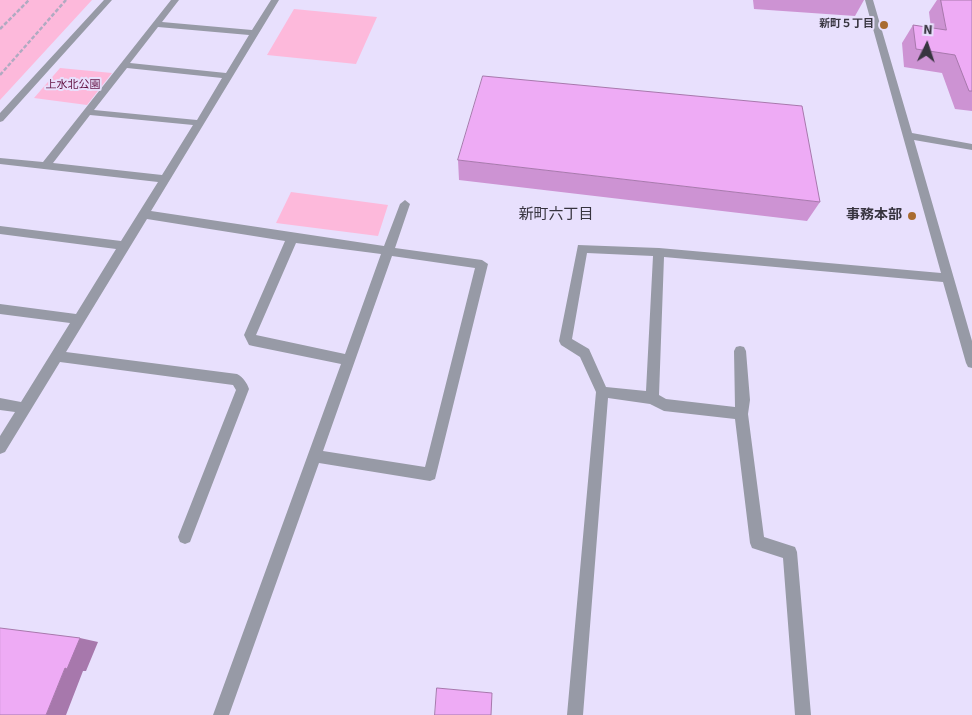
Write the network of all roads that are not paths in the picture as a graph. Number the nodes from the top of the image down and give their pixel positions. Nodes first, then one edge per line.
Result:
1 (108, 0) edge
2 (175, 0) edge
3 (275, 0) edge
4 (868, 0) edge
5 (156, 24) junction
6 (255, 33) junction
7 (124, 65) junction
8 (229, 76) junction
9 (88, 112) junction
10 (0, 119) edge
11 (200, 123) junction
12 (906, 135) junction
13 (972, 147) edge
14 (0, 161) edge
15 (45, 166) junction
16 (165, 179) junction
17 (405, 204) dead end
18 (143, 214) junction
19 (0, 230) edge
20 (292, 238) junction
21 (123, 246) junction
22 (388, 251) junction
23 (659, 252) junction
24 (947, 278) junction
25 (0, 309) edge
26 (79, 319) junction
27 (740, 351) dead end
28 (56, 356) junction
29 (348, 360) junction
30 (972, 363) edge
31 (602, 392) junction
32 (652, 398) junction
33 (0, 404) edge
34 (25, 408) junction
35 (741, 414) junction
36 (0, 448) edge
37 (316, 456) junction
38 (185, 537) dead end
39 (221, 715) edge
40 (576, 715) edge
41 (803, 715) edge

1 - 10 street
2 - 5 street
3 - 6 street
4 - 12 street
5 - 6 street
5 - 7 street
6 - 8 street
7 - 8 street
7 - 9 street
8 - 11 street
9 - 11 street
9 - 15 street
11 - 16 street
12 - 13 street
12 - 24 street
14 - 15 street
15 - 16 street
16 - 18 street
17 - 22 street
18 - 20 street
18 - 21 street
19 - 21 street
20 - 22 street
20 - 29 street
21 - 26 street
22 - 29 street
22 - 37 street
23 - 24 street
23 - 31 street
23 - 32 street
24 - 30 street
25 - 26 street
26 - 28 street
27 - 35 street
28 - 34 street
28 - 38 street
29 - 37 street
31 - 32 street
31 - 40 street
32 - 35 street
33 - 34 street
34 - 36 street
35 - 41 street
37 - 39 street

